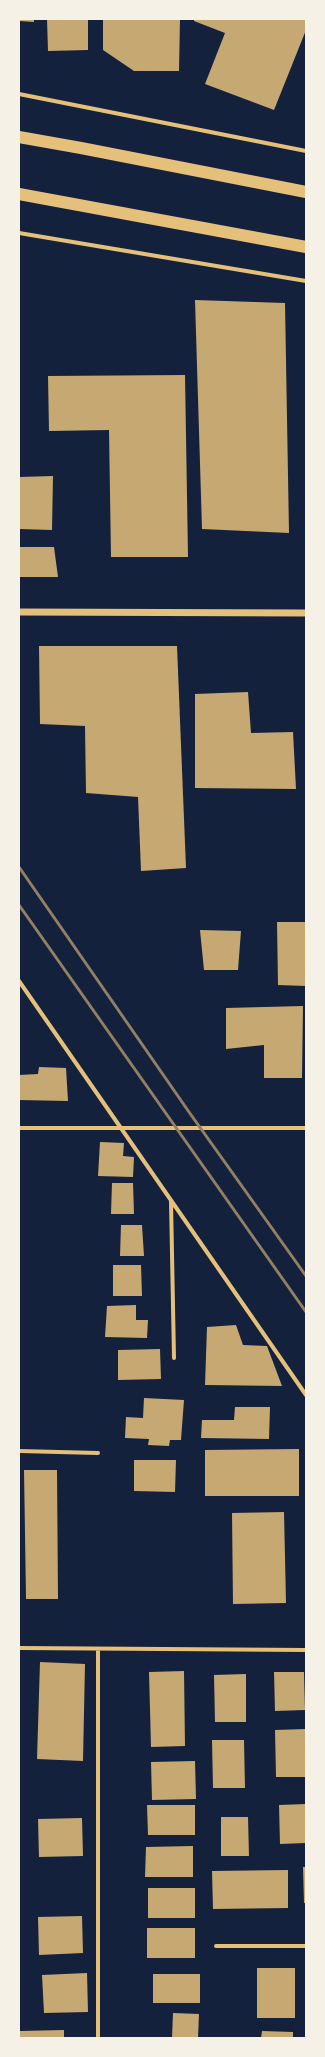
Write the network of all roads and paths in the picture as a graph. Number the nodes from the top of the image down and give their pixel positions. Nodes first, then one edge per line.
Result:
1 (19, 94) edge
2 (19, 137) edge
3 (306, 151) edge
4 (306, 192) edge
5 (19, 194) edge
6 (19, 233) edge
7 (306, 247) edge
8 (306, 281) edge
9 (19, 612) edge
10 (306, 613) edge
11 (19, 981) edge
12 (19, 1128) edge
13 (120, 1128) junction
14 (306, 1128) edge
15 (171, 1200) junction
16 (174, 1358) dead end
17 (306, 1394) edge
18 (19, 1451) edge
19 (98, 1453) dead end
20 (19, 1648) edge
21 (98, 1649) junction
22 (306, 1650) edge
23 (216, 1946) dead end
24 (306, 1946) edge
25 (98, 2038) edge

1 - 3 street
2 - 4 highway
5 - 7 highway
6 - 8 street
9 - 10 street
11 - 13 street
12 - 13 street
13 - 14 street
13 - 15 street
15 - 16 street
15 - 17 street
18 - 19 street
20 - 21 street
21 - 22 street
21 - 25 street
23 - 24 street

